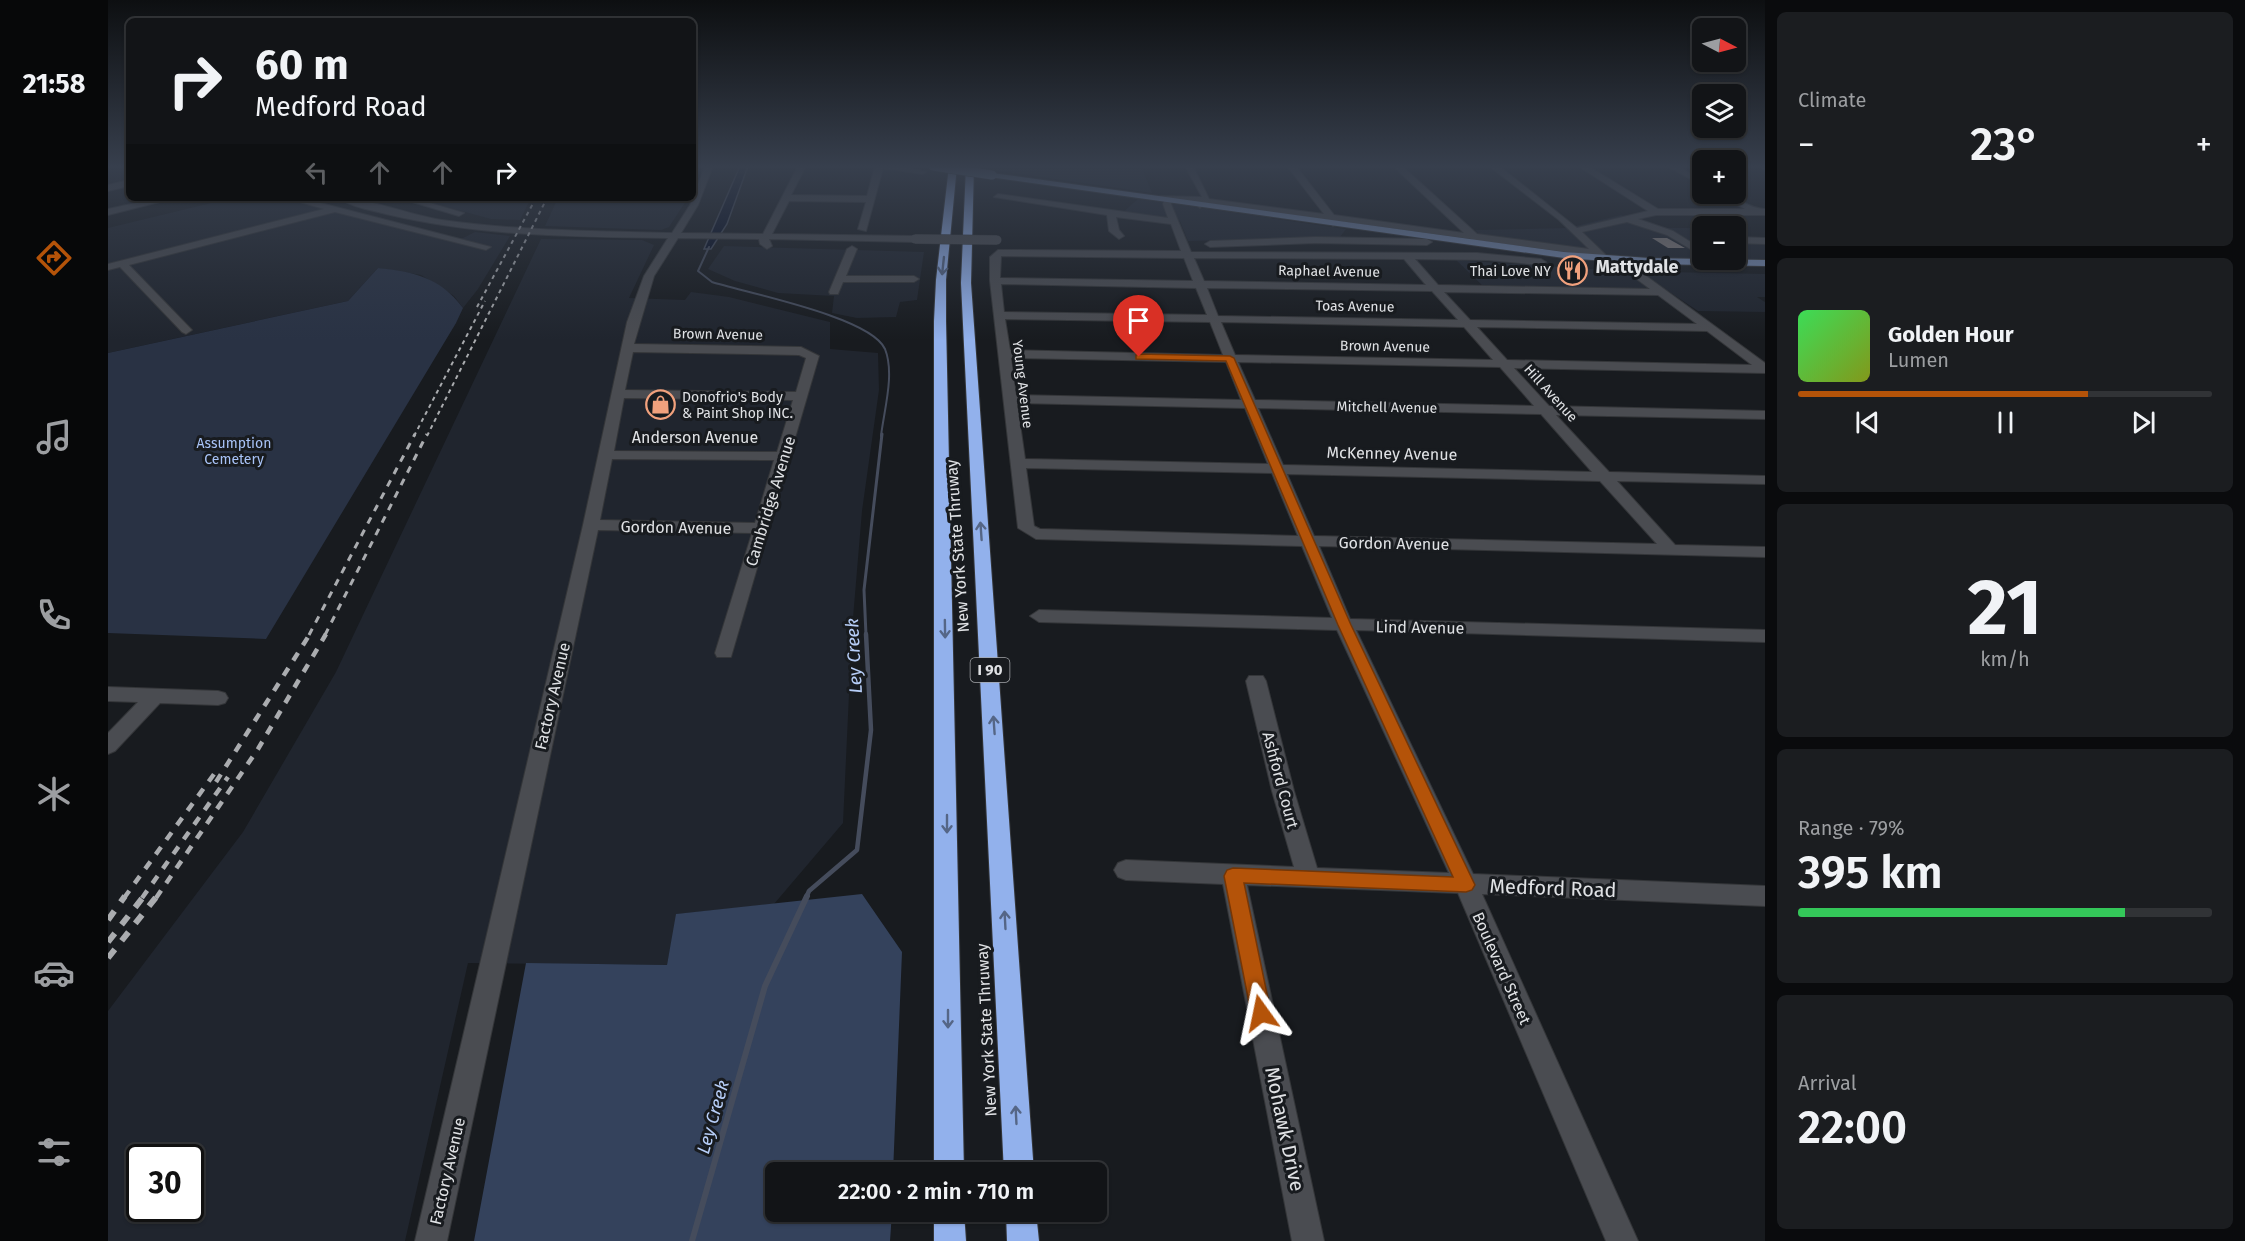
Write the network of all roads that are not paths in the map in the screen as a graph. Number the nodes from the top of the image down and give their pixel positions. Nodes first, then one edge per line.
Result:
1 (278, 224) edge
2 (394, 224) edge
3 (471, 224) edge
4 (681, 224) edge
5 (772, 224) edge
6 (863, 224) edge
7 (947, 224) edge
8 (968, 224) edge
9 (1113, 224) edge
10 (1175, 224) edge
11 (1330, 224) edge
12 (1349, 224) edge
13 (1457, 224) edge
14 (1567, 224) edge
15 (1602, 224) edge
16 (1643, 224) edge
17 (862, 229) dead end
18 (1576, 231) junction
19 (673, 236) junction
20 (765, 238) junction
21 (1680, 239) junction
22 (1692, 239) edge
23 (1746, 240) edge
24 (1765, 241) edge
25 (1414, 242) junction
26 (1003, 244) junction
27 (1210, 244) junction
28 (486, 247) dead end
29 (1692, 247) edge
30 (1482, 248) junction
31 (852, 249) junction
32 (1185, 249) junction
33 (916, 250) dead end
34 (1531, 251) joint
35 (1602, 256) junction
36 (1408, 258) junction
37 (1692, 260) edge
38 (1746, 262) edge
39 (1765, 263) edge
40 (123, 264) junction
41 (108, 267) edge
42 (1630, 269) junction
43 (1765, 271) edge
44 (840, 279) junction
45 (914, 279) dead end
46 (995, 281) junction
47 (1199, 284) junction
48 (1436, 288) junction
49 (834, 292) dead end
50 (1662, 292) junction
51 (999, 315) junction
52 (1213, 319) junction
53 (1468, 323) junction
54 (1710, 328) junction
55 (186, 330) dead end
56 (628, 348) junction
57 (808, 352) joint
58 (1004, 354) junction
59 (1230, 358) junction
60 (1504, 363) junction
61 (1765, 369) edge
62 (618, 394) junction
63 (802, 396) junction
64 (1010, 399) junction
65 (1249, 404) junction
66 (1546, 410) junction
67 (1765, 415) edge
68 (606, 455) junction
69 (783, 456) junction
70 (1018, 463) junction
71 (1277, 468) junction
72 (1604, 476) junction
73 (1765, 480) edge
74 (591, 525) junction
75 (761, 528) junction
76 (1026, 528) joint
77 (1308, 541) junction
78 (1670, 549) junction
79 (1765, 552) edge
80 (1039, 616) dead end
81 (1344, 625) junction
82 (1765, 636) edge
83 (724, 652) dead end
84 (1256, 681) dead end
85 (108, 694) edge
86 (156, 696) junction
87 (218, 698) dead end
88 (108, 746) edge
89 (1126, 870) dead end
90 (1233, 876) junction
91 (1309, 879) junction
92 (1466, 885) junction
93 (1765, 896) edge
94 (949, 1162) edge
95 (1018, 1162) edge
96 (950, 1222) edge
97 (1022, 1222) edge
98 (431, 1241) edge
99 (950, 1241) edge
100 (1023, 1241) edge
101 (1308, 1241) edge
102 (1622, 1241) edge

1 - 40 street
2 - 28 street
3 - 19 street
4 - 19 street, Factory Avenue
5 - 20 street
6 - 17 street
7 -> 94 highway, New York State Thruway
95 -> 8 highway, New York State Thruway / I 90
9 - 32 street
10 - 32 street, Boulevard Street
11 - 25 main road
12 - 30 main road
13 - 30 street
14 - 18 street
15 - 18 street
16 - 21 street
18 - 35 street
19 - 20 street
19 - 56 street, Factory Avenue
20 - 26 street, bridge
20 - 31 street
21 - 22 street
21 - 29 street
23 - 24 street
25 - 27 street
25 - 30 main road
26 - 32 street
26 - 46 street, Young Avenue
27 - 30 street
27 - 32 street
30 - 34 street
30 - 35 street
30 - 36 street
30 - 42 main road
31 - 33 street
31 - 44 street
32 - 36 street
32 - 47 street, Boulevard Street
34 - 35 main road
35 - 37 main road
35 - 42 street
36 - 48 street, Hill Avenue
38 - 39 main road
40 - 41 street
40 - 55 street
42 - 43 main road
42 - 50 street
44 - 45 street
44 - 49 street
46 - 47 street, Raphael Avenue
46 - 51 street, Young Avenue
47 - 48 street, Raphael Avenue
47 - 52 street, Boulevard Street
48 - 50 street, Raphael Avenue
48 - 53 street, Hill Avenue
50 - 54 street
51 - 52 street, Toas Avenue
51 - 58 street, Young Avenue
52 - 53 street, Toas Avenue
52 - 59 street, Boulevard Street
53 - 54 street, Toas Avenue
53 - 60 street, Hill Avenue
54 - 61 street
56 - 57 street, Brown Avenue
56 - 62 street, Factory Avenue
57 - 63 street, Cambridge Avenue
58 - 59 street, Brown Avenue
58 - 64 street, Young Avenue
59 - 60 street, Brown Avenue
59 - 65 street, Boulevard Street
60 - 61 street, Brown Avenue
60 - 66 street, Hill Avenue
62 - 63 street
62 - 68 street, Factory Avenue
63 - 69 street, Cambridge Avenue
64 - 65 street, Mitchell Avenue
64 - 70 street, Young Avenue
65 - 66 street, Mitchell Avenue
65 - 71 street, Boulevard Street
66 - 67 street, Mitchell Avenue
66 - 72 street, Hill Avenue
68 - 69 street, Anderson Avenue
68 - 74 street, Factory Avenue
69 - 75 street, Cambridge Avenue
70 - 71 street, McKenney Avenue
70 - 76 street, Young Avenue
71 - 72 street, McKenney Avenue
71 - 77 street, Boulevard Street
72 - 73 street, McKenney Avenue
72 - 78 street, Hill Avenue
74 - 75 street, Gordon Avenue
74 - 98 street, Factory Avenue
75 - 83 street, Cambridge Avenue
76 - 77 street, Gordon Avenue
77 - 78 street, Gordon Avenue
77 - 81 street, Boulevard Street
78 - 79 street, Gordon Avenue
80 - 81 street, Lind Avenue
81 - 82 street, Lind Avenue
81 - 92 street, Boulevard Street
84 - 91 street, Ashford Court
85 - 86 street
86 - 87 street
86 - 88 street
89 - 90 street, Medford Road
90 - 91 street, Medford Road
90 - 101 street, Mohawk Drive
91 - 92 street, Medford Road
92 - 93 street, Medford Road
92 - 102 street, Boulevard Street
96 - 99 highway
97 - 100 highway

